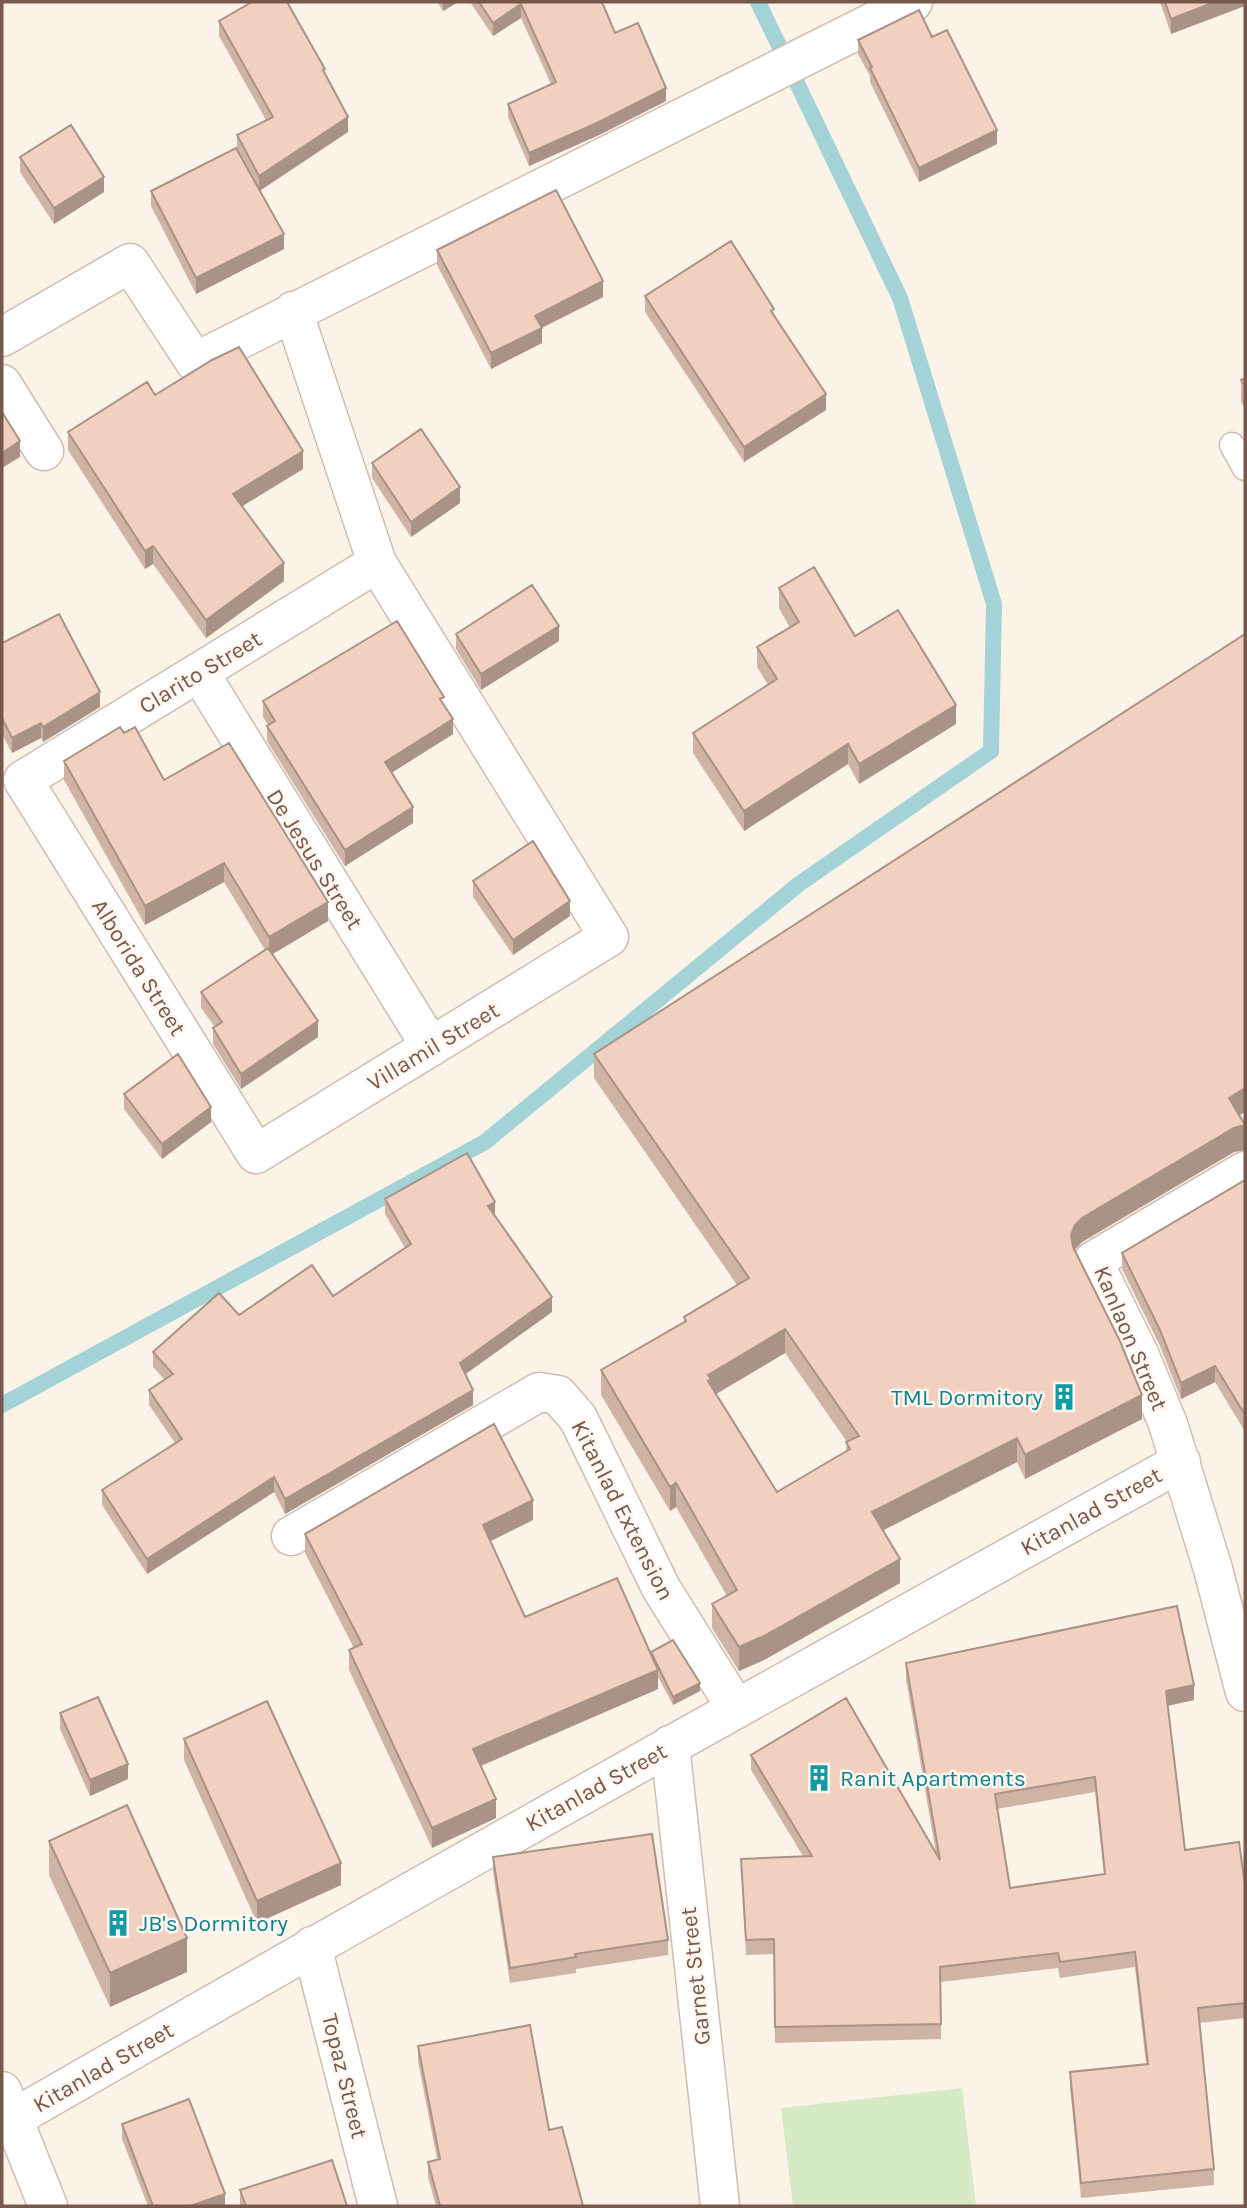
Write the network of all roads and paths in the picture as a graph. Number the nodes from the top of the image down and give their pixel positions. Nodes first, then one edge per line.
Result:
1 (913, 2) edge
2 (293, 311) junction
3 (2, 337) edge
4 (2, 384) edge
5 (1232, 445) dead end
6 (44, 451) dead end
7 (1245, 468) edge
8 (377, 563) junction
9 (199, 672) junction
10 (23, 780) joint
11 (431, 1046) junction
12 (256, 1154) joint
13 (1245, 1171) edge
14 (1181, 1462) junction
15 (292, 1536) dead end
16 (1245, 1692) edge
17 (736, 1708) junction
18 (670, 1745) junction
19 (312, 1946) junction
20 (8, 2104) edge
21 (48, 2206) edge
22 (378, 2206) edge
23 (720, 2206) edge

1 - 2 street
2 - 3 street
2 - 8 street
4 - 6 street
5 - 7 lane
8 - 9 street, Clarito Street
8 - 11 street, Villamil Street
9 - 10 street, Clarito Street
9 - 11 street, De Jesus Street
10 - 12 street, Alborida Street
11 - 12 street, Villamil Street
13 - 14 street, Kanlaon Street
14 - 16 street
14 - 17 street, Kitanlad Street
15 - 17 street, Kitanlad Extension
17 - 18 street, Kitanlad Street
18 - 19 street, Kitanlad Street
18 - 23 street, Garnet Street
19 - 20 street, Kitanlad Street
19 - 22 street, Topaz Street
20 - 21 street

